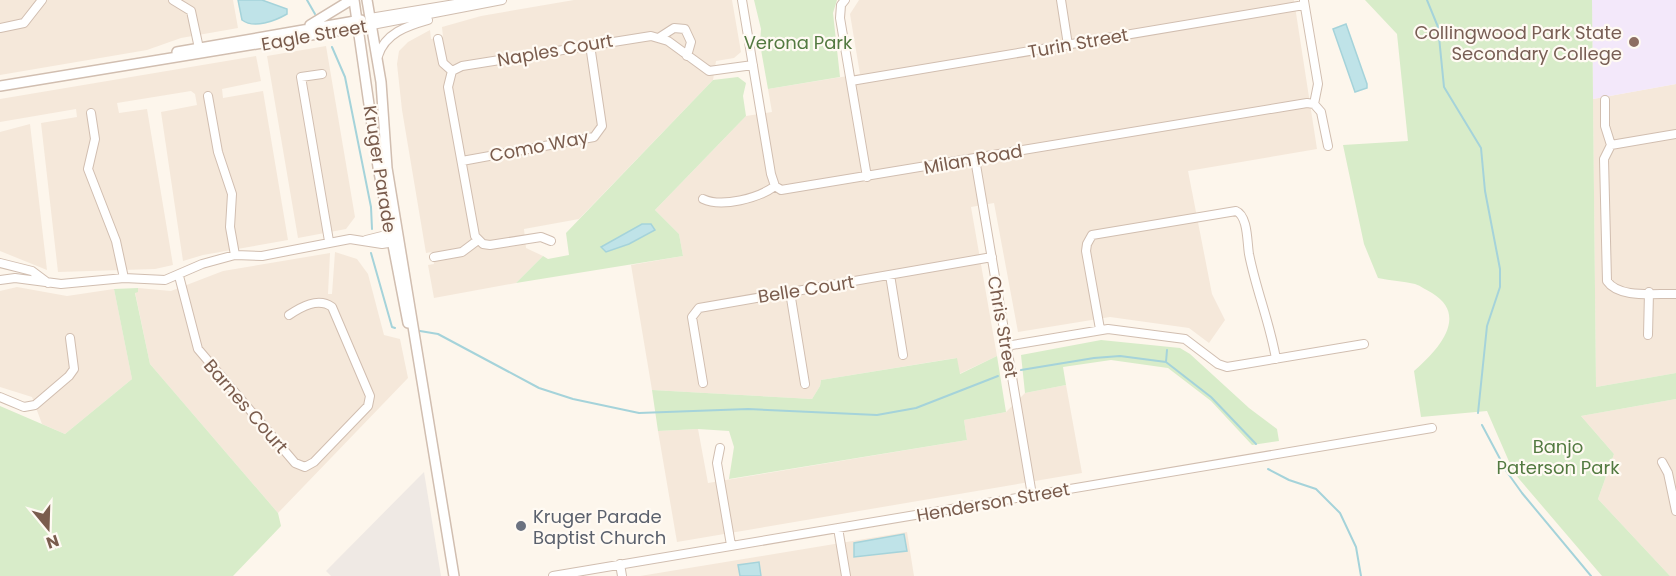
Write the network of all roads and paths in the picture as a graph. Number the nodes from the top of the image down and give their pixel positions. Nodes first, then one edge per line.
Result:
1 (42, 0) edge
2 (173, 0) edge
3 (353, 0) edge
4 (367, 0) edge
5 (478, 0) edge
6 (502, 0) edge
7 (742, 0) edge
8 (845, 0) edge
9 (1061, 0) edge
10 (1304, 3) edge
11 (446, 13) junction
12 (371, 22) junction
13 (358, 24) junction
14 (0, 28) edge
15 (303, 30) junction
16 (660, 37) junction
17 (438, 39) dead end
18 (590, 45) junction
19 (1068, 45) junction
20 (200, 51) junction
21 (378, 56) junction
22 (687, 56) junction
23 (753, 65) junction
24 (452, 71) junction
25 (322, 74) dead end
26 (851, 81) junction
27 (0, 87) edge
28 (207, 96) dead end
29 (1605, 100) dead end
30 (1314, 104) junction
31 (91, 113) dead end
32 (1676, 134) edge
33 (1611, 145) junction
34 (1328, 146) dead end
35 (975, 159) junction
36 (462, 161) junction
37 (867, 177) junction
38 (775, 186) junction
39 (703, 199) dead end
40 (395, 237) junction
41 (478, 240) junction
42 (329, 241) junction
43 (551, 241) dead end
44 (236, 255) junction
45 (434, 257) dead end
46 (992, 257) junction
47 (0, 263) edge
48 (890, 275) junction
49 (179, 276) junction
50 (124, 278) junction
51 (0, 280) edge
52 (48, 283) junction
53 (790, 292) junction
54 (1649, 292) junction
55 (1676, 294) edge
56 (289, 315) dead end
57 (1100, 329) junction
58 (1648, 335) dead end
59 (70, 338) dead end
60 (1364, 344) dead end
61 (1006, 346) junction
62 (903, 355) dead end
63 (1276, 359) junction
64 (703, 383) dead end
65 (805, 384) dead end
66 (0, 397) edge
67 (1432, 428) dead end
68 (720, 448) dead end
69 (1662, 462) dead end
70 (1032, 495) junction
71 (1676, 511) edge
72 (837, 528) junction
73 (731, 545) junction
74 (620, 564) junction
75 (454, 576) edge
76 (553, 576) edge
77 (622, 576) edge
78 (846, 576) edge

1 - 14 street
2 - 20 street
3 - 13 street, Kruger Parade
3 - 15 street
4 - 12 street, Kruger Parade
5 - 12 street, Eagle Street
6 - 11 street, Eagle Street
7 - 23 street
8 - 26 street
9 - 19 street
10 - 19 street, Turin Street
10 - 30 street
11 - 12 street, Eagle Street
11 - 21 street
12 - 13 street, Eagle Street
12 - 21 street, Kruger Parade
13 - 15 street, Eagle Street
13 - 20 street, Eagle Street
13 - 40 street, Kruger Parade
15 - 20 street, Eagle Street
16 - 18 street, Naples Court
16 - 22 street
16 - 22 street, Naples Court
17 - 24 street
18 - 24 street, Naples Court
18 - 36 street, Como Way
19 - 26 street, Turin Street
20 - 27 street, Eagle Street
21 - 40 street, Kruger Parade
22 - 23 street
23 - 38 street
24 - 36 street
25 - 42 street
26 - 37 street
28 - 44 street
29 - 33 street
30 - 34 street
30 - 35 street, Milan Road
31 - 50 street
32 - 33 street
33 - 54 street
35 - 37 street, Milan Road
35 - 46 street, Chris Street
36 - 41 street
37 - 38 street, Milan Road
38 - 39 street
40 - 42 street
40 - 75 street, Kruger Parade
41 - 43 street
41 - 45 street
42 - 44 street
44 - 49 street
46 - 48 street, Belle Court
46 - 61 street, Chris Street
47 - 52 street
48 - 53 street, Belle Court
48 - 62 street
49 - 50 street
49 - 56 street, Barnes Court
50 - 52 street
51 - 52 street
53 - 64 street, Belle Court
53 - 65 street
54 - 55 street
54 - 58 street
57 - 61 street
57 - 63 street
57 - 63 street
59 - 66 street
60 - 63 street
61 - 70 street, Chris Street
67 - 70 street, Henderson Street
68 - 73 street
69 - 71 street
70 - 72 street, Henderson Street
72 - 73 street, Henderson Street
72 - 78 street
73 - 74 street, Henderson Street
74 - 76 street, Henderson Street
74 - 77 street

